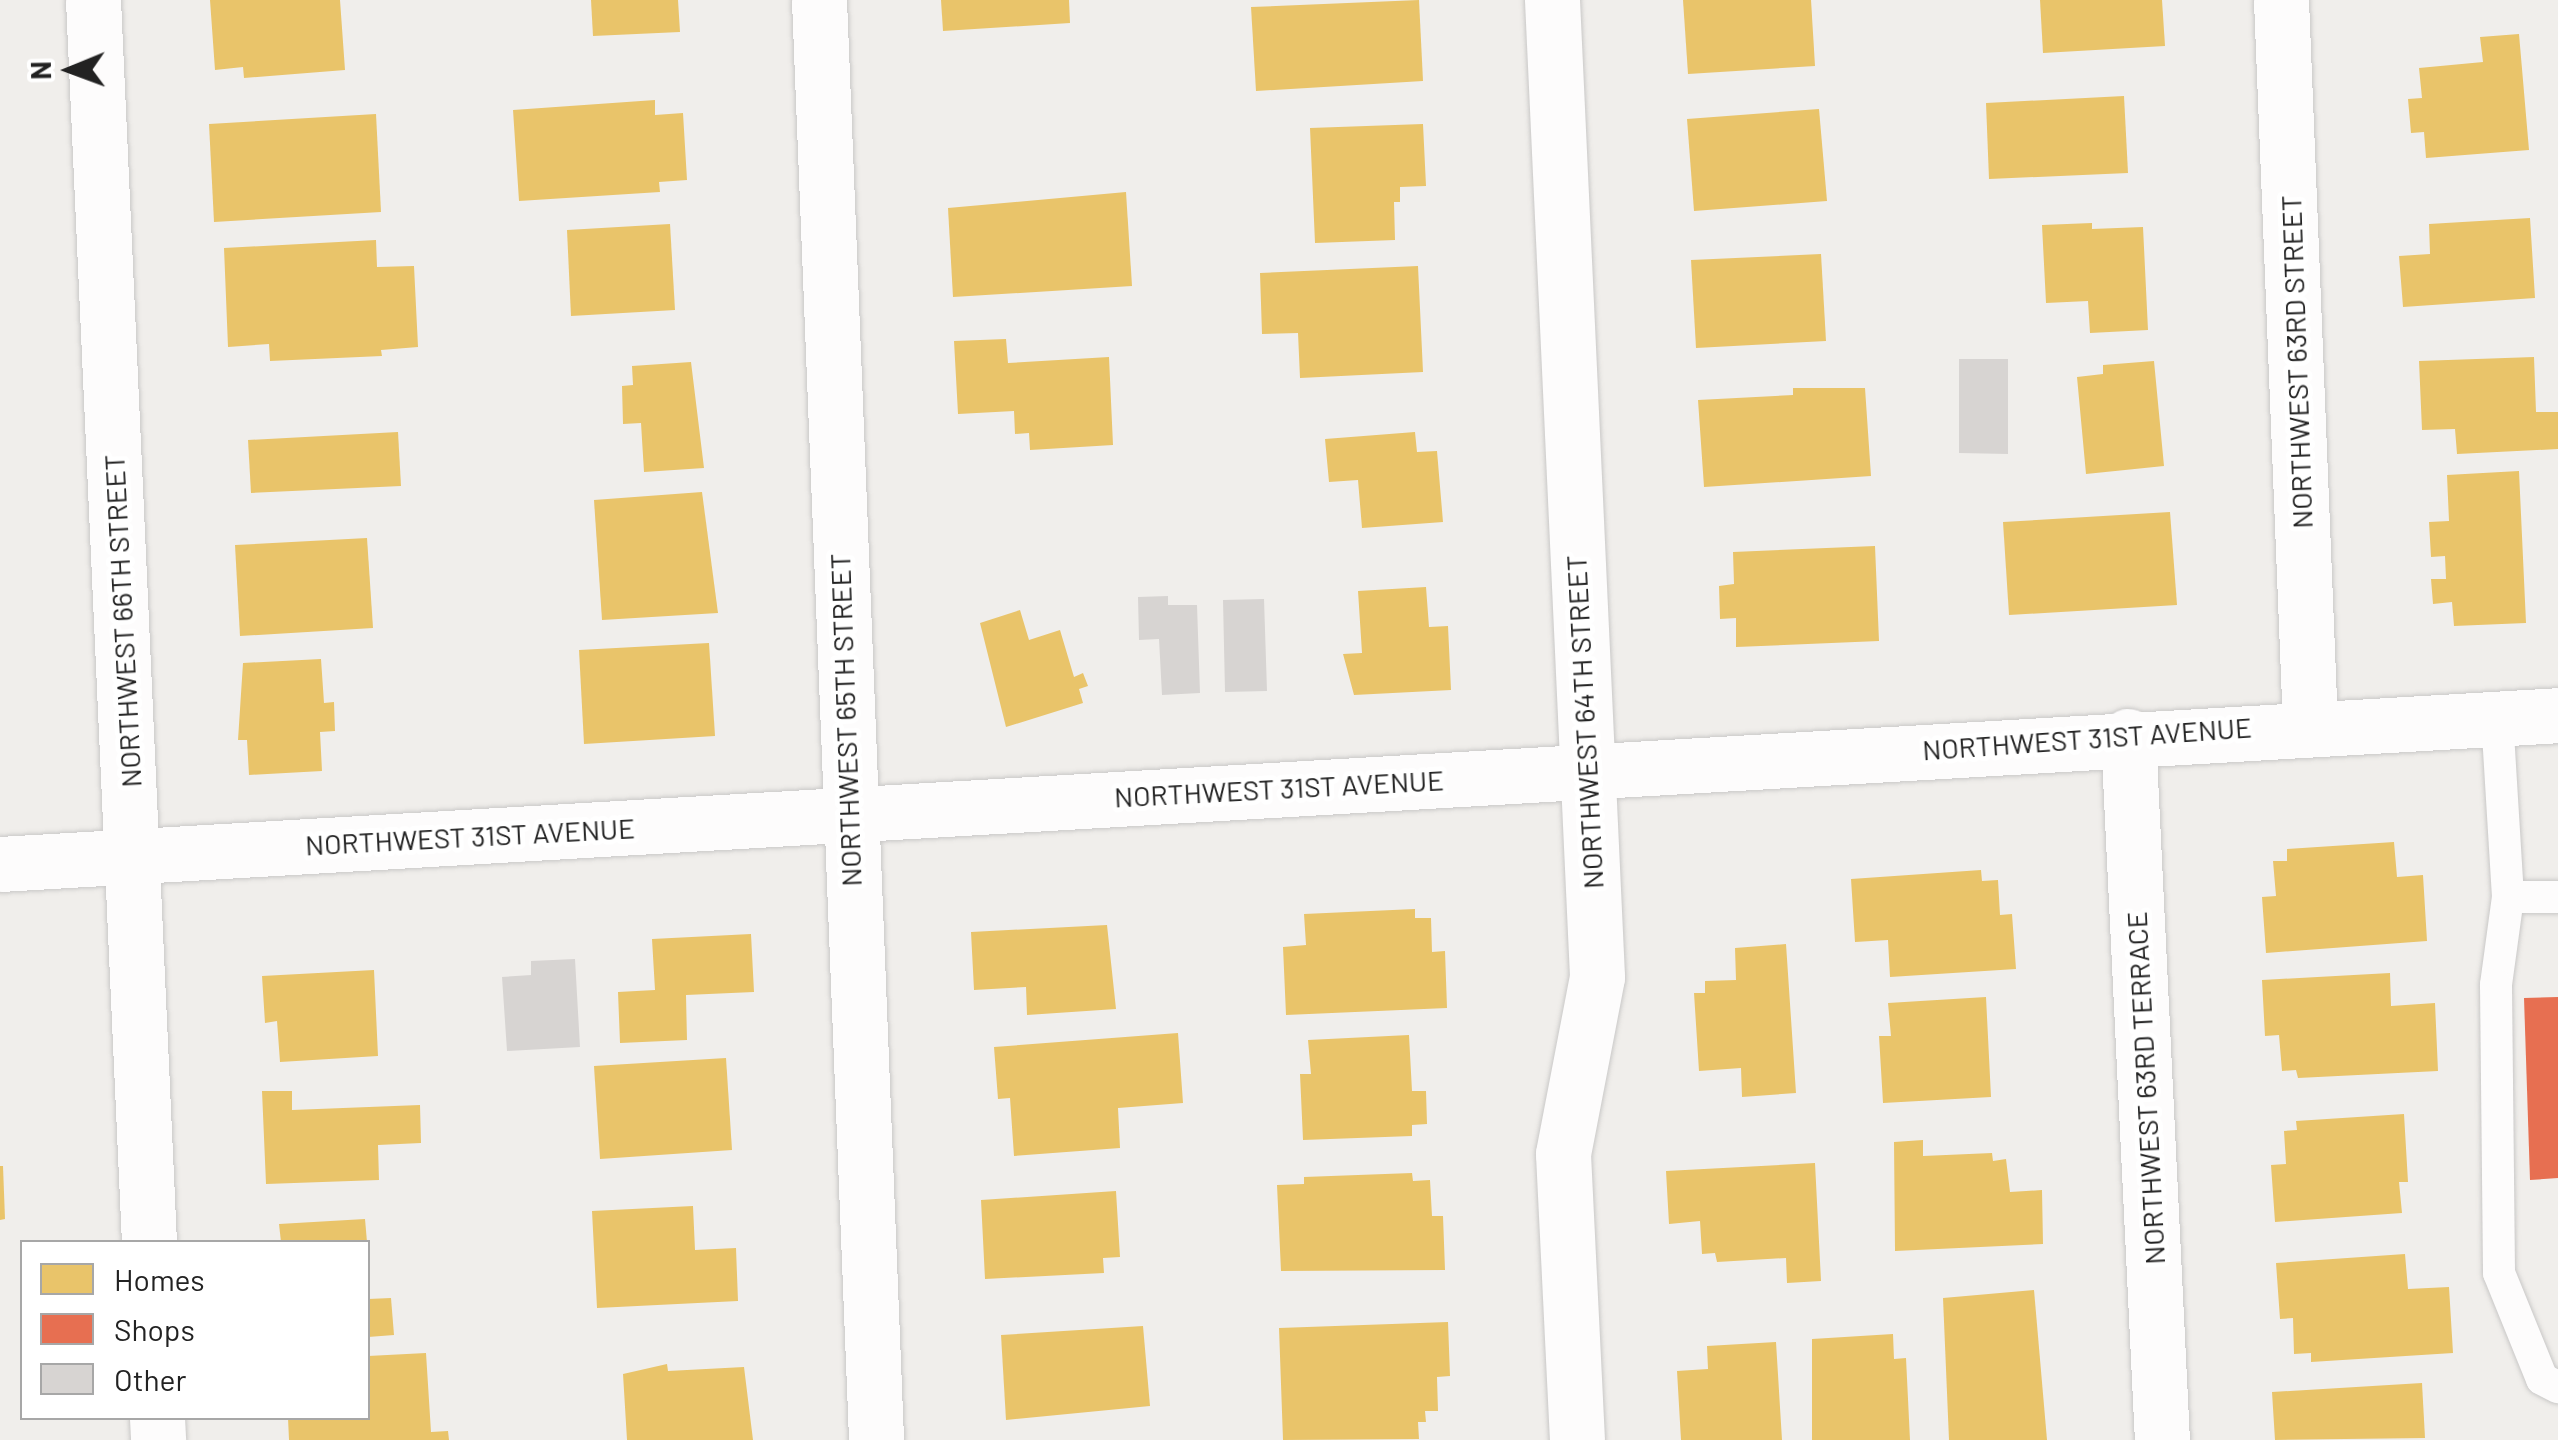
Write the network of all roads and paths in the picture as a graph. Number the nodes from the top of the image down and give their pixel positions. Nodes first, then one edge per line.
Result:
1 (92, 0) edge
2 (819, 0) edge
3 (1552, 0) edge
4 (2281, 0) edge
5 (2558, 715) edge
6 (2497, 717) junction
7 (2310, 725) junction
8 (2128, 736) junction
9 (1585, 770) junction
10 (848, 813) junction
11 (132, 856) junction
12 (0, 864) edge
13 (2508, 896) junction
14 (2558, 897) edge
15 (150, 1240) edge
16 (2558, 1386) edge
17 (876, 1440) edge
18 (1577, 1440) edge
19 (2162, 1440) edge

1 - 11 street, NORTHWEST 66TH STREET
2 - 10 street, NORTHWEST 65TH STREET
3 - 9 street, NORTHWEST 64TH STREET
4 - 7 street, NORTHWEST 63RD STREET
5 - 6 street, NORTHWEST 31ST AVENUE
6 - 7 street, NORTHWEST 31ST AVENUE
6 - 13 lane
7 - 8 street, NORTHWEST 31ST AVENUE
8 - 9 street, NORTHWEST 31ST AVENUE
8 - 19 street, NORTHWEST 63RD TERRACE
9 - 10 street, NORTHWEST 31ST AVENUE
9 - 18 street, NORTHWEST 64TH STREET
10 - 11 street, NORTHWEST 31ST AVENUE
10 - 17 street, NORTHWEST 65TH STREET
11 - 12 street, NORTHWEST 31ST AVENUE
11 - 15 street, NORTHWEST 66TH STREET
13 - 14 lane
13 - 16 lane

